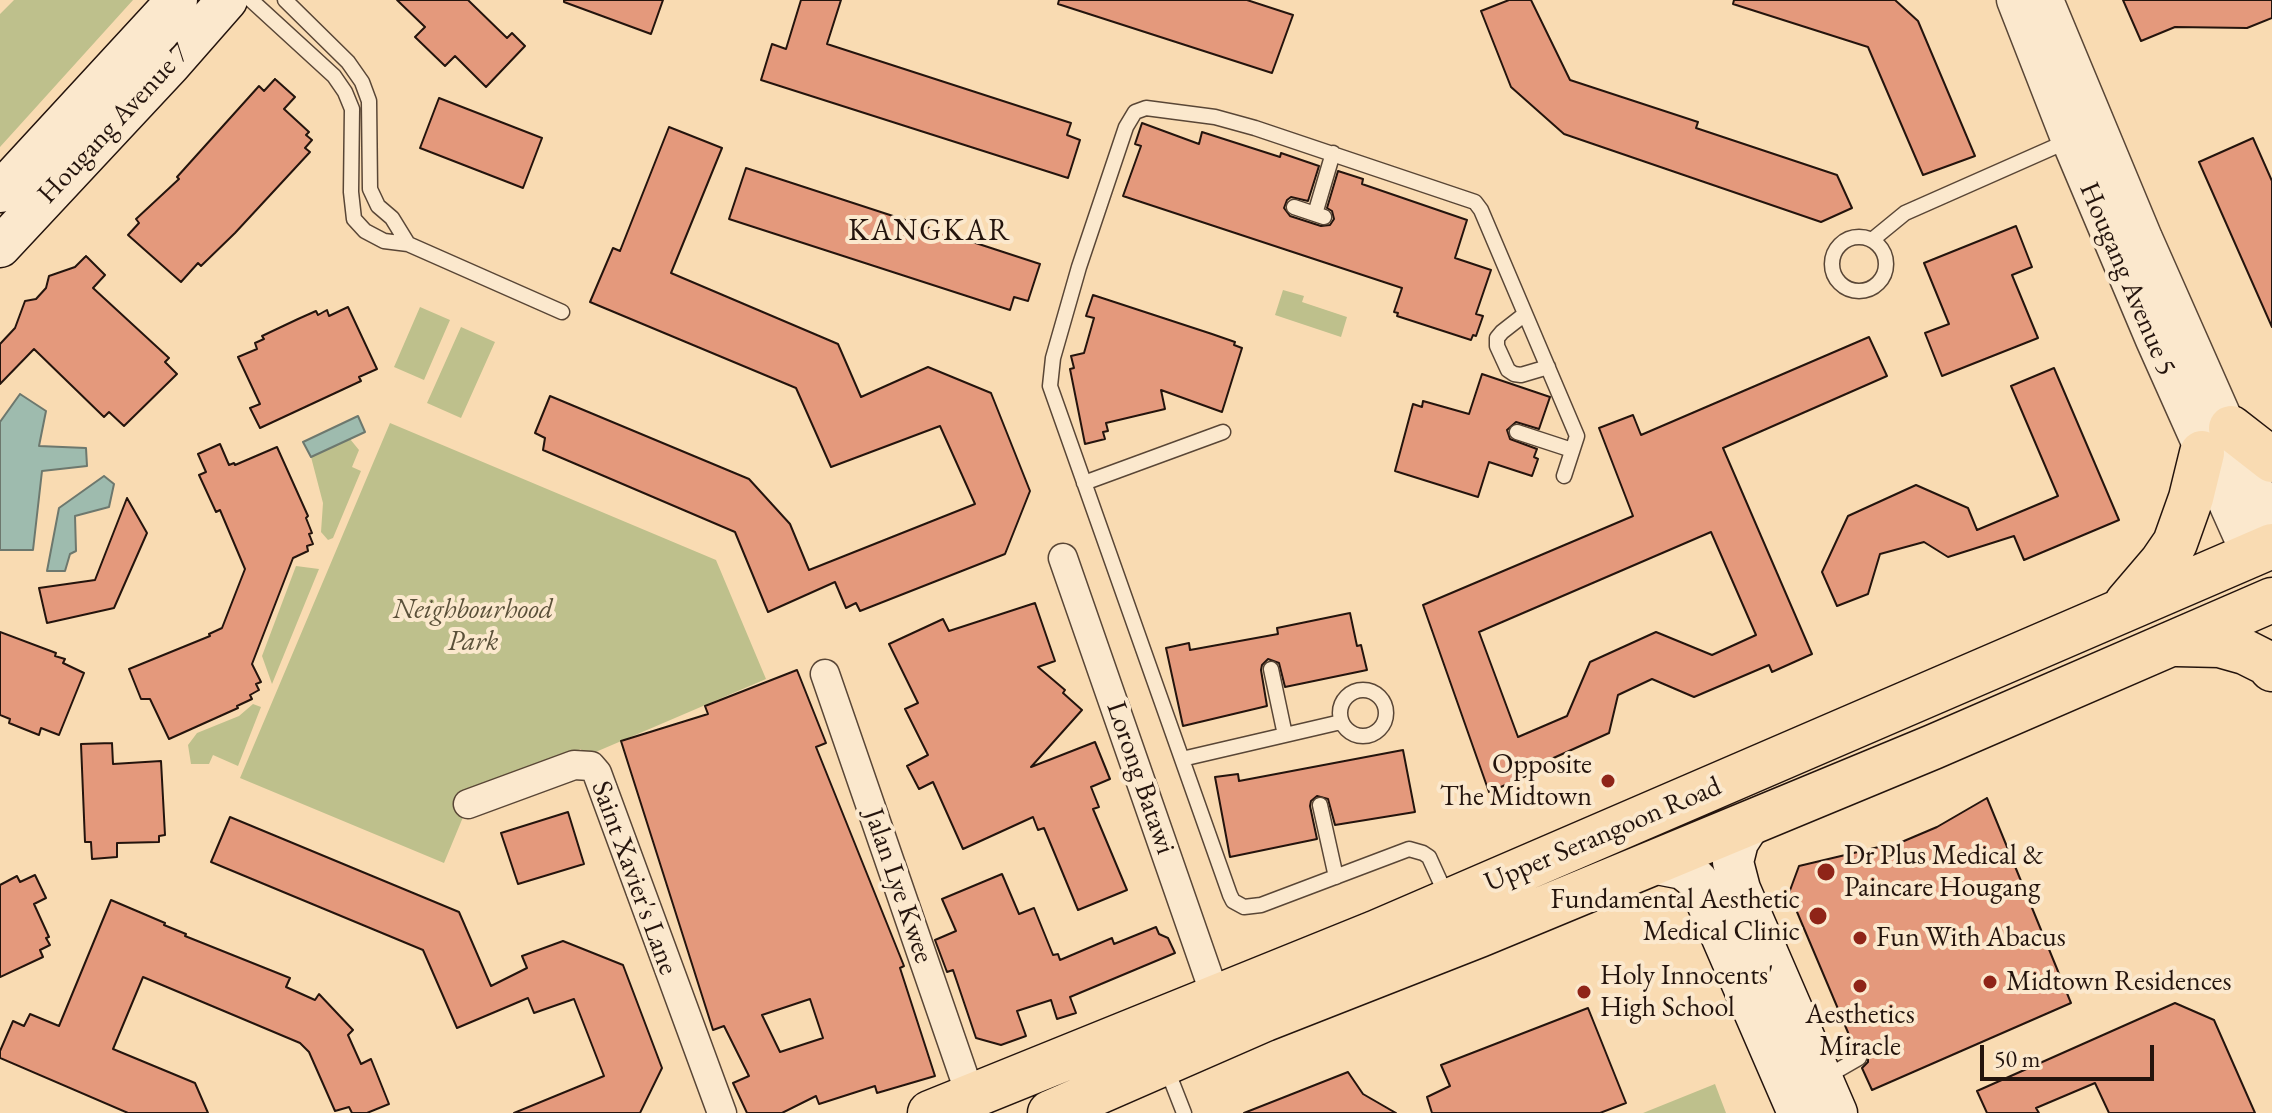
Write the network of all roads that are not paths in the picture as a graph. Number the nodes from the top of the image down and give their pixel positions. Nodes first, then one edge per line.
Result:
1 (177, 0) edge
2 (227, 0) edge
3 (251, 0) edge
4 (285, 0) edge
5 (2014, 0) edge
6 (2046, 0) edge
7 (2084, 135) junction
8 (1333, 153) junction
9 (0, 192) edge
10 (1294, 207) dead end
11 (1872, 240) dead end
12 (408, 244) junction
13 (0, 247) edge
14 (562, 312) dead end
15 (1525, 314) junction
16 (1548, 367) junction
17 (1223, 432) dead end
18 (1517, 432) dead end
19 (2216, 440) junction
20 (1572, 450) junction
21 (2272, 460) edge
22 (1564, 476) dead end
23 (1084, 483) junction
24 (2264, 542) edge
25 (1063, 558) dead end
26 (2271, 601) edge
27 (2120, 610) junction
28 (2171, 644) junction
29 (1271, 669) dead end
30 (2272, 669) edge
31 (825, 674) dead end
32 (1341, 722) dead end
33 (1285, 735) junction
34 (1182, 759) junction
35 (468, 804) dead end
36 (1320, 805) dead end
37 (1751, 822) junction
38 (1652, 863) junction
39 (1336, 877) junction
40 (1449, 901) junction
41 (1216, 998) junction
42 (1859, 1058) dead end
43 (1165, 1063) junction
44 (1815, 1091) edge
45 (971, 1097) junction
46 (722, 1113) edge
47 (930, 1113) edge
48 (1050, 1113) edge
49 (1184, 1113) edge

1 - 9 main road, Hougang Avenue 7
2 - 13 main road, Hougang Avenue 7
3 - 12 lane
4 - 12 lane
5 - 7 street, Hougang Avenue 5
6 - 7 street, Hougang Avenue 5
7 - 11 lane
7 - 19 street, Hougang Avenue 5
8 - 10 lane
8 - 15 lane
8 - 23 lane
12 - 14 lane
15 - 16 lane
15 - 16 lane
16 - 20 lane
17 - 23 lane
18 - 20 lane
19 - 21 main road
19 - 24 street, Hougang Avenue 5
19 - 27 main road
20 - 22 lane
23 - 34 lane
24 - 26 street
24 - 27 main road, Upper Serangoon Road
25 - 41 street, Lorong Batawi
26 - 28 main road, Upper Serangoon Road
27 - 40 main road, Upper Serangoon Road
28 - 30 main road
28 - 37 main road, Upper Serangoon Road
29 - 33 lane
31 - 45 street, Jalan Lye Kwee
32 - 33 lane
33 - 34 lane
34 - 39 lane
35 - 46 street, Saint Xavier's Lane
36 - 39 lane
37 - 38 main road, Upper Serangoon Road
37 - 44 main road
38 - 43 main road, Upper Serangoon Road
38 - 44 main road
39 - 40 lane
40 - 41 main road, Upper Serangoon Road
41 - 45 main road, Upper Serangoon Road
42 - 44 lane
43 - 48 main road, Upper Serangoon Road
43 - 49 lane
45 - 47 main road, Upper Serangoon Road

